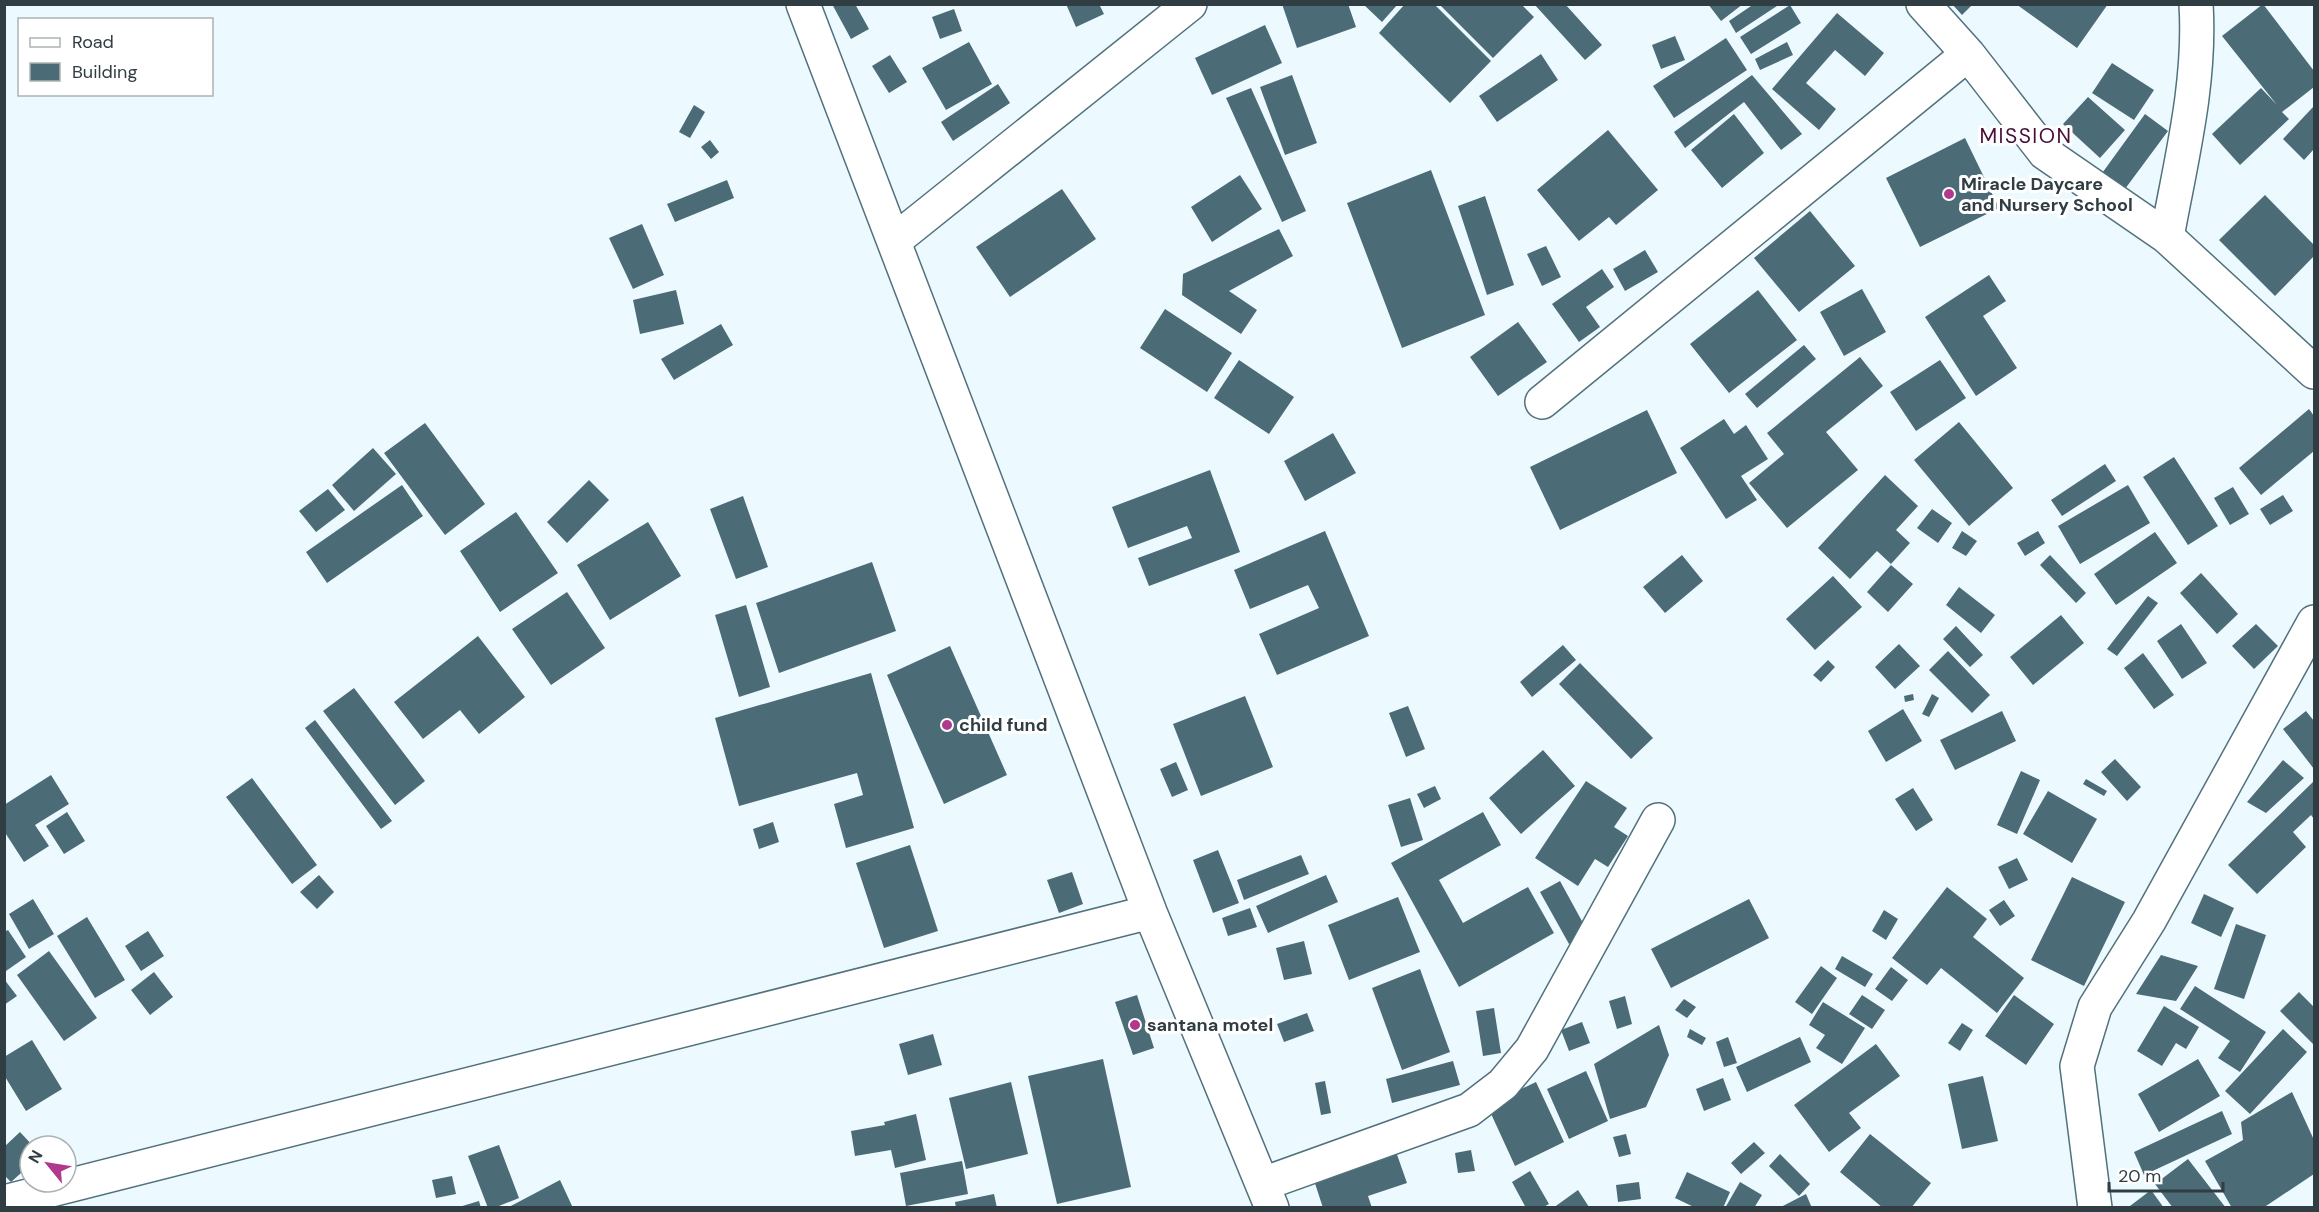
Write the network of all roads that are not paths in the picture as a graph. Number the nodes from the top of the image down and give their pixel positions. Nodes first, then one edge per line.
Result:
1 (803, 4) edge
2 (1191, 4) edge
3 (1923, 4) edge
4 (2196, 4) edge
5 (1968, 54) junction
6 (2167, 237) junction
7 (894, 242) junction
8 (2314, 372) edge
9 (1542, 402) dead end
10 (2314, 622) edge
11 (1658, 820) dead end
12 (1150, 912) junction
13 (1268, 1196) edge
14 (4, 1202) edge
15 (2095, 1208) edge

1 - 7 street
2 - 7 street
3 - 5 street
4 - 6 street
5 - 6 street
5 - 9 street
6 - 8 street
7 - 12 street
10 - 15 street
11 - 13 street
12 - 13 street
12 - 14 street

